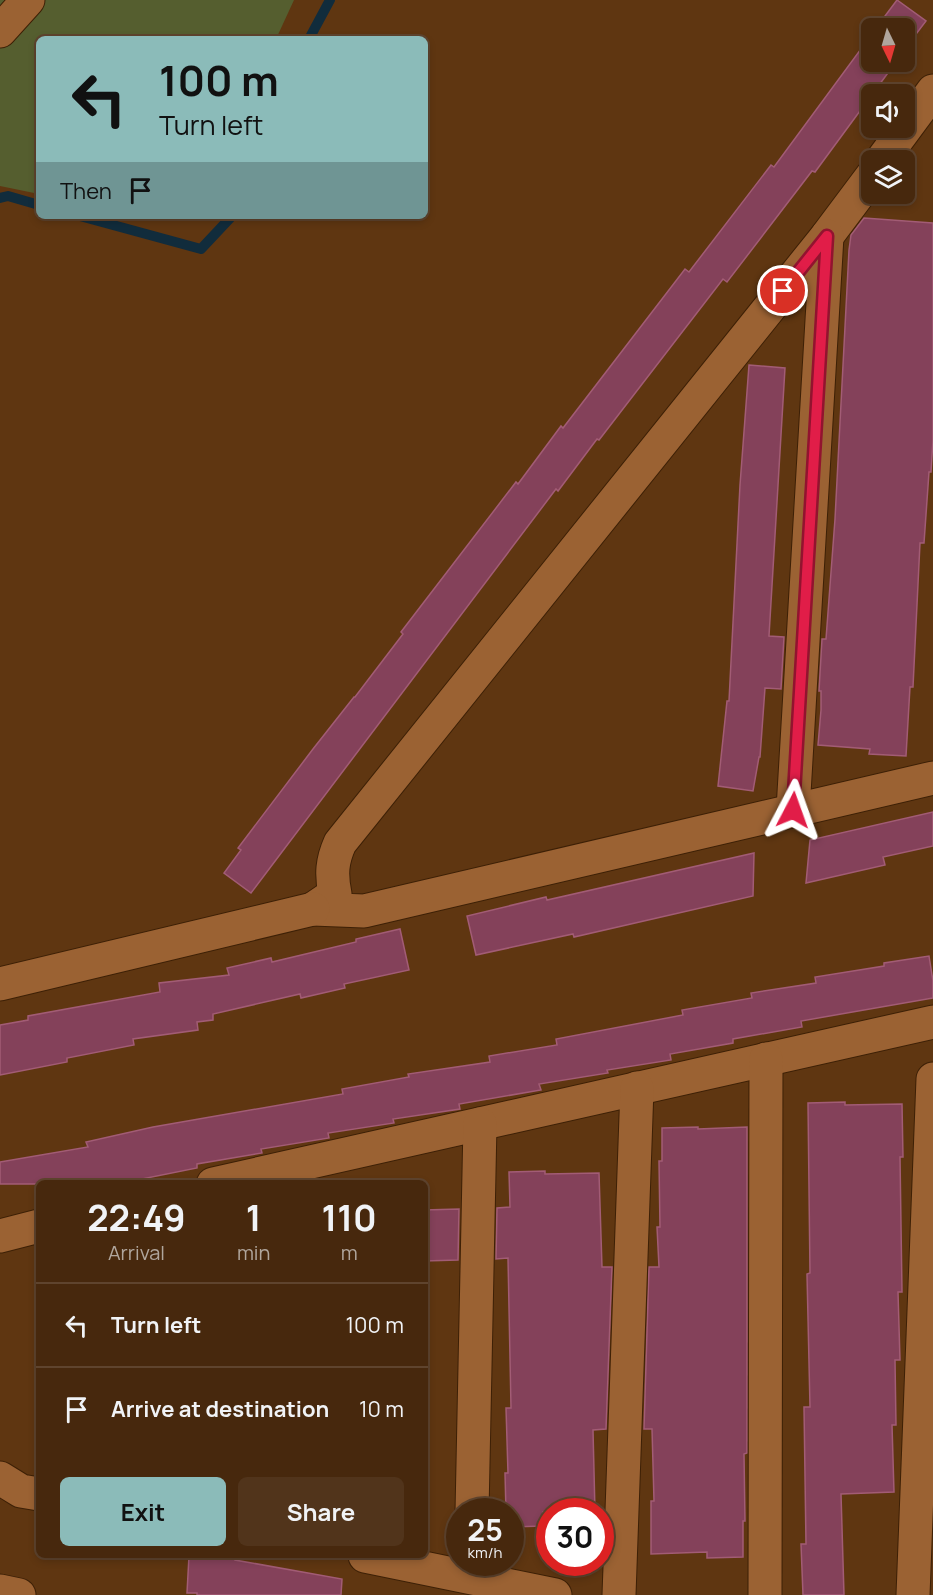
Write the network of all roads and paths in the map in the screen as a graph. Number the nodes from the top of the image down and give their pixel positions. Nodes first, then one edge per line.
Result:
1 (28, 0) edge
2 (0, 31) edge
3 (933, 92) edge
4 (890, 150) edge
5 (861, 191) edge
6 (827, 236) junction
7 (933, 778) edge
8 (793, 810) junction
9 (313, 909) junction
10 (0, 984) edge
11 (933, 1022) edge
12 (766, 1059) junction
13 (933, 1079) edge
14 (637, 1088) junction
15 (480, 1124) junction
16 (341, 1169) edge
17 (247, 1180) edge
18 (36, 1228) edge
19 (0, 1236) edge
20 (0, 1478) edge
21 (36, 1494) edge
22 (472, 1498) edge
23 (379, 1558) edge
24 (446, 1567) edge
25 (488, 1576) edge
26 (0, 1591) edge
27 (19, 1595) edge
28 (555, 1595) edge
29 (619, 1595) edge
30 (765, 1595) edge
31 (913, 1595) edge

1 - 2 street
3 - 4 street
5 - 6 street
6 - 8 street
6 - 9 street
7 - 8 street
8 - 9 street
9 - 10 street
11 - 12 street
12 - 14 street
12 - 30 street
13 - 31 street
14 - 15 street
14 - 29 street
15 - 16 street
15 - 22 street
16 - 17 street
18 - 19 street
20 - 21 street
23 - 24 street
25 - 28 street
26 - 27 street

